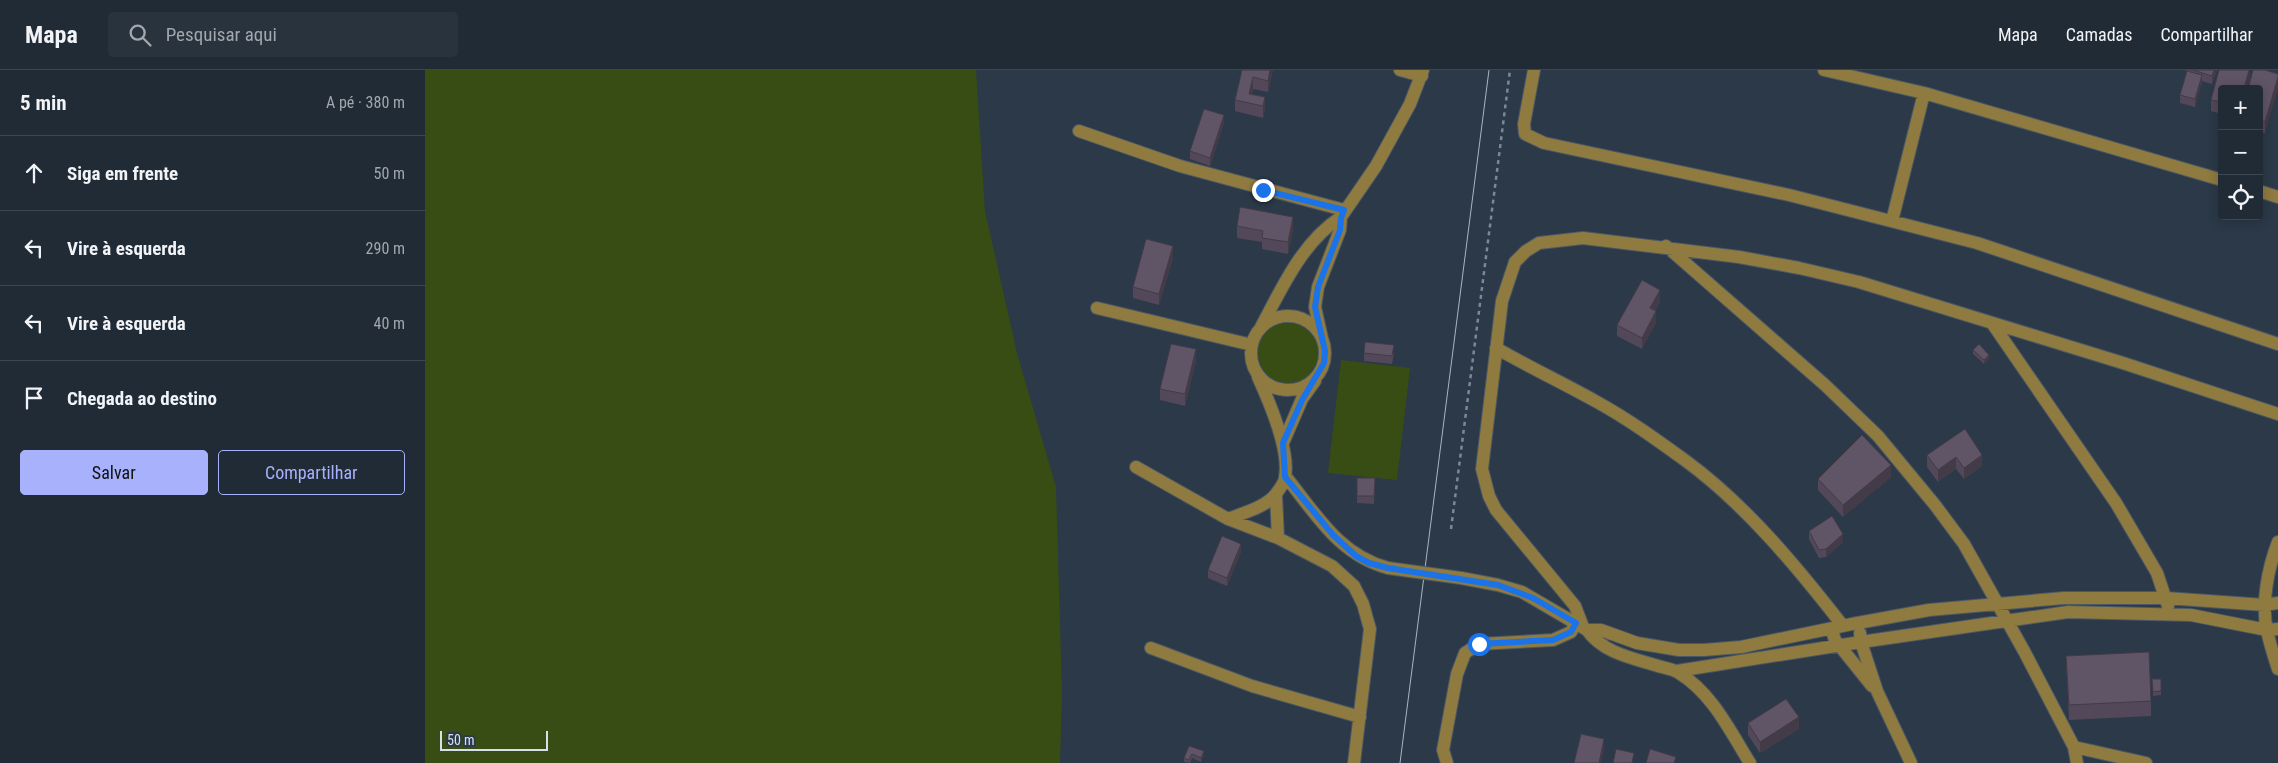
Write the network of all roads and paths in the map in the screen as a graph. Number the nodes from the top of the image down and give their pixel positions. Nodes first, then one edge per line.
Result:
1 (1400, 70) edge
2 (1510, 70) edge
3 (1534, 70) edge
4 (1824, 70) edge
5 (1423, 73) edge
6 (1924, 93) junction
7 (1079, 131) dead end
8 (2218, 179) edge
9 (2263, 192) edge
10 (2278, 197) edge
11 (1343, 214) junction
12 (1892, 222) junction
13 (1666, 246) junction
14 (1097, 308) dead end
15 (1993, 323) junction
16 (1260, 328) junction
17 (1322, 338) junction
18 (2277, 340) edge
19 (1252, 345) junction
20 (1496, 348) junction
21 (1256, 372) junction
22 (1318, 375) junction
23 (2278, 414) edge
24 (1283, 443) junction
25 (1136, 467) dead end
26 (1285, 477) junction
27 (1275, 495) junction
28 (1228, 519) junction
29 (1451, 529) dead end
30 (1278, 538) junction
31 (2278, 542) edge
32 (2166, 598) junction
33 (2272, 604) edge
34 (1997, 606) junction
35 (2169, 614) junction
36 (2007, 620) junction
37 (1843, 626) junction
38 (1582, 627) junction
39 (2272, 629) edge
40 (1861, 642) junction
41 (1839, 646) junction
42 (1151, 648) dead end
43 (2278, 669) edge
44 (1677, 671) junction
45 (1877, 691) junction
46 (1360, 717) junction
47 (2073, 747) junction
48 (1354, 763) edge
49 (1447, 763) edge
50 (1750, 763) edge
51 (1911, 763) edge
52 (2077, 763) edge
53 (2146, 763) edge

1 - 5 street
2 - 29 path
3 - 12 street
4 - 6 street
5 - 11 street
6 - 8 street
6 - 12 street
7 - 11 street
9 - 10 street
11 - 16 street
11 - 17 street
12 - 18 street
13 - 15 street
13 - 20 street
13 - 34 street
14 - 19 street
15 - 23 street
15 - 32 street
16 - 17 street
16 - 19 street
17 - 22 street
19 - 21 street
20 - 37 street
20 - 38 street
21 - 22 street
21 - 24 street
22 - 24 street
24 - 26 street
25 - 28 street
26 - 27 street
26 - 38 street, bridge
27 - 28 street
27 - 30 street
28 - 30 street
30 - 46 street
31 - 33 street
32 - 33 street
32 - 34 street
32 - 35 street
33 - 39 street
34 - 36 street
34 - 37 street
35 - 36 street
35 - 39 street
36 - 40 street
36 - 47 street
37 - 38 street
37 - 40 street
37 - 41 street
38 - 44 street
38 - 49 street
39 - 43 street
40 - 41 street
40 - 45 street
41 - 44 street
41 - 45 street
42 - 46 street
44 - 50 street
45 - 51 street
46 - 48 street
47 - 52 street
47 - 53 street

